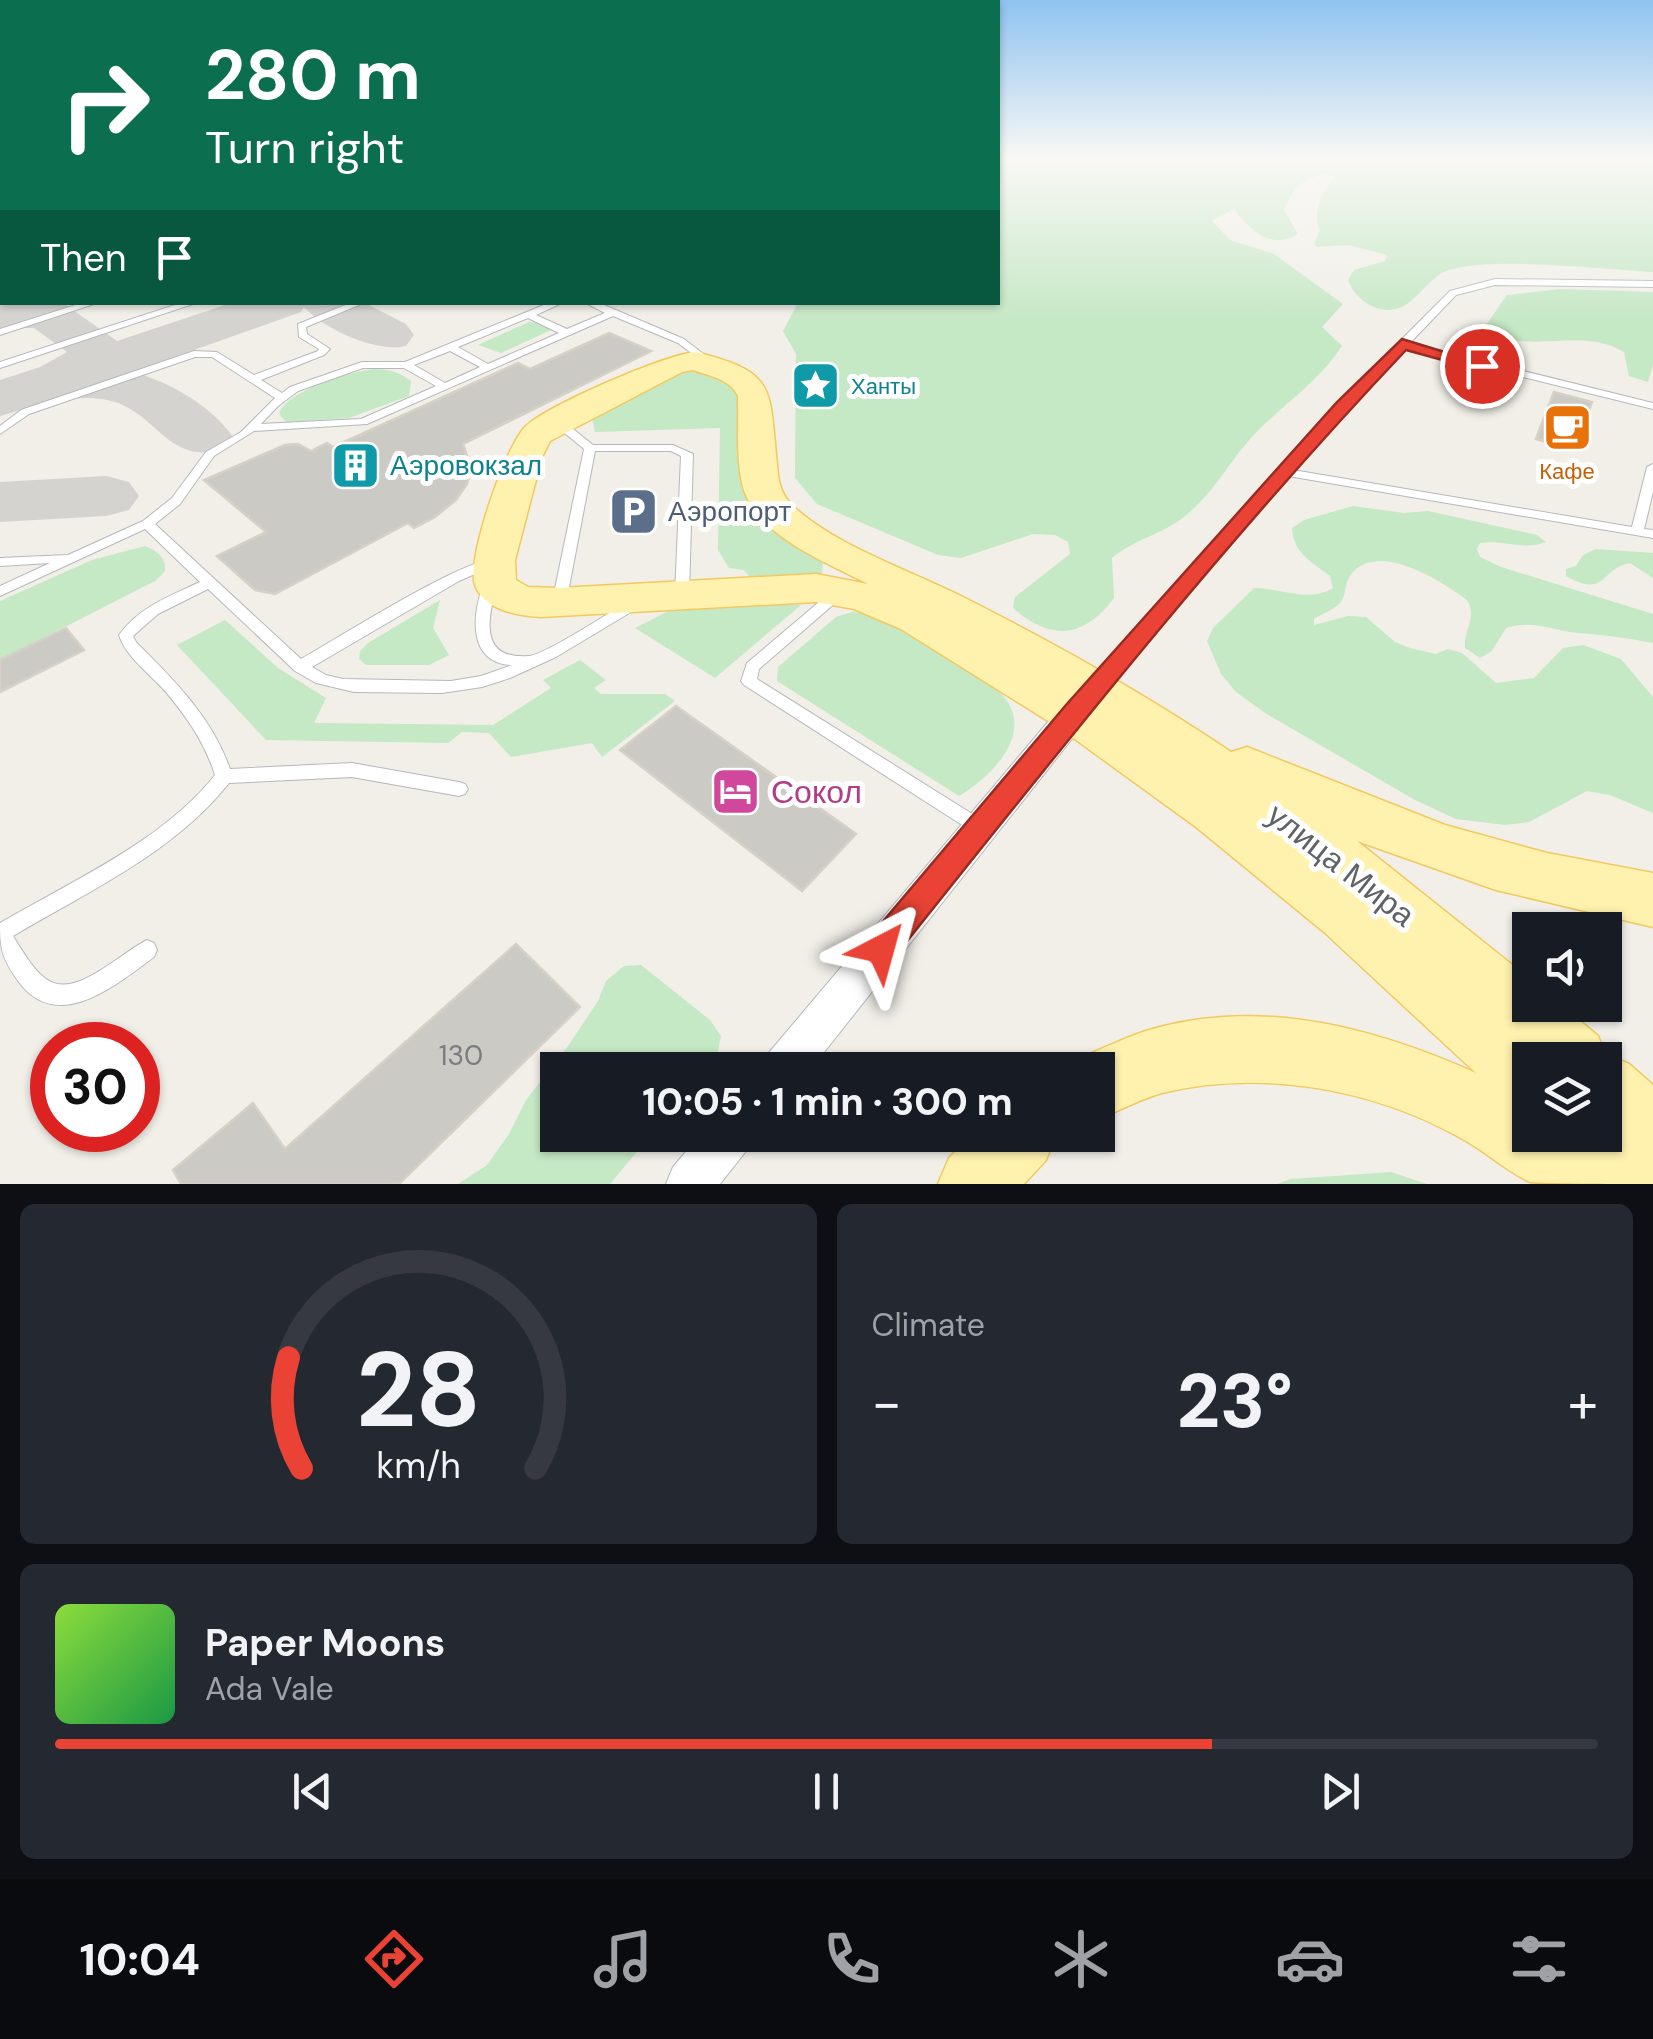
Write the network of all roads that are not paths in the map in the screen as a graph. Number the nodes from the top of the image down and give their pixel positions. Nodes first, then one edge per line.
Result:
1 (1653, 284) edge
2 (86, 305) edge
3 (187, 305) edge
4 (354, 305) edge
5 (553, 305) edge
6 (595, 305) edge
7 (612, 313) junction
8 (528, 315) junction
9 (0, 332) edge
10 (568, 332) junction
11 (1402, 344) junction
12 (450, 346) junction
13 (690, 362) junction
14 (406, 364) junction
15 (0, 366) edge
16 (489, 368) junction
17 (254, 379) junction
18 (444, 387) junction
19 (282, 396) junction
20 (1653, 406) edge
21 (252, 428) junction
22 (0, 431) edge
23 (580, 432) junction
24 (1653, 467) edge
25 (1285, 472) junction
26 (147, 524) junction
27 (1638, 530) junction
28 (1653, 534) edge
29 (76, 557) junction
30 (0, 562) edge
31 (494, 567) junction
32 (210, 583) junction
33 (842, 590) junction
34 (0, 591) edge
35 (664, 596) junction
36 (559, 603) junction
37 (533, 659) junction
38 (300, 667) junction
39 (1100, 704) junction
40 (224, 776) junction
41 (459, 788) dead end
42 (979, 827) junction
43 (1653, 900) edge
44 (0, 933) edge
45 (147, 950) dead end
46 (1553, 1042) edge
47 (797, 1052) edge
48 (1512, 1062) edge
49 (1115, 1078) edge
50 (1622, 1104) edge
51 (1653, 1132) edge
52 (716, 1152) edge
53 (1005, 1152) edge
54 (1609, 1152) edge
55 (690, 1184) edge
56 (975, 1184) edge
57 (1592, 1184) edge
58 (1644, 1184) edge

1 - 11 lane
2 - 9 lane
3 - 15 lane
4 - 17 lane
5 - 8 lane
6 - 7 lane
7 - 10 lane
7 - 13 lane
8 - 10 lane
8 - 12 lane
10 - 16 lane
11 - 20 lane
11 - 25 lane
12 - 14 lane
12 - 16 lane
13 - 23 main road
13 - 39 main road
14 - 18 lane
14 - 19 lane
16 - 18 lane
17 - 19 lane
17 - 22 lane
18 - 21 lane
19 - 21 lane
21 - 26 lane
23 - 31 main road
23 - 35 lane
23 - 36 lane
24 - 27 lane
25 - 27 lane
25 - 39 lane
26 - 29 lane
26 - 32 lane
27 - 28 lane
29 - 30 lane
29 - 34 lane
31 - 36 main road
31 - 37 lane
31 - 38 lane
32 - 38 lane
32 - 40 lane
33 - 35 main road
33 - 39 main road
33 - 42 lane
35 - 36 main road
35 - 37 lane
37 - 38 lane
39 - 42 street
39 - 43 main road
39 - 46 main road, улица Мира
39 - 48 main road, улица Мира
40 - 41 lane
40 - 44 lane
42 - 47 street
44 - 45 lane
49 - 57 main road
50 - 51 main road
52 - 55 street
53 - 56 main road
54 - 58 main road

